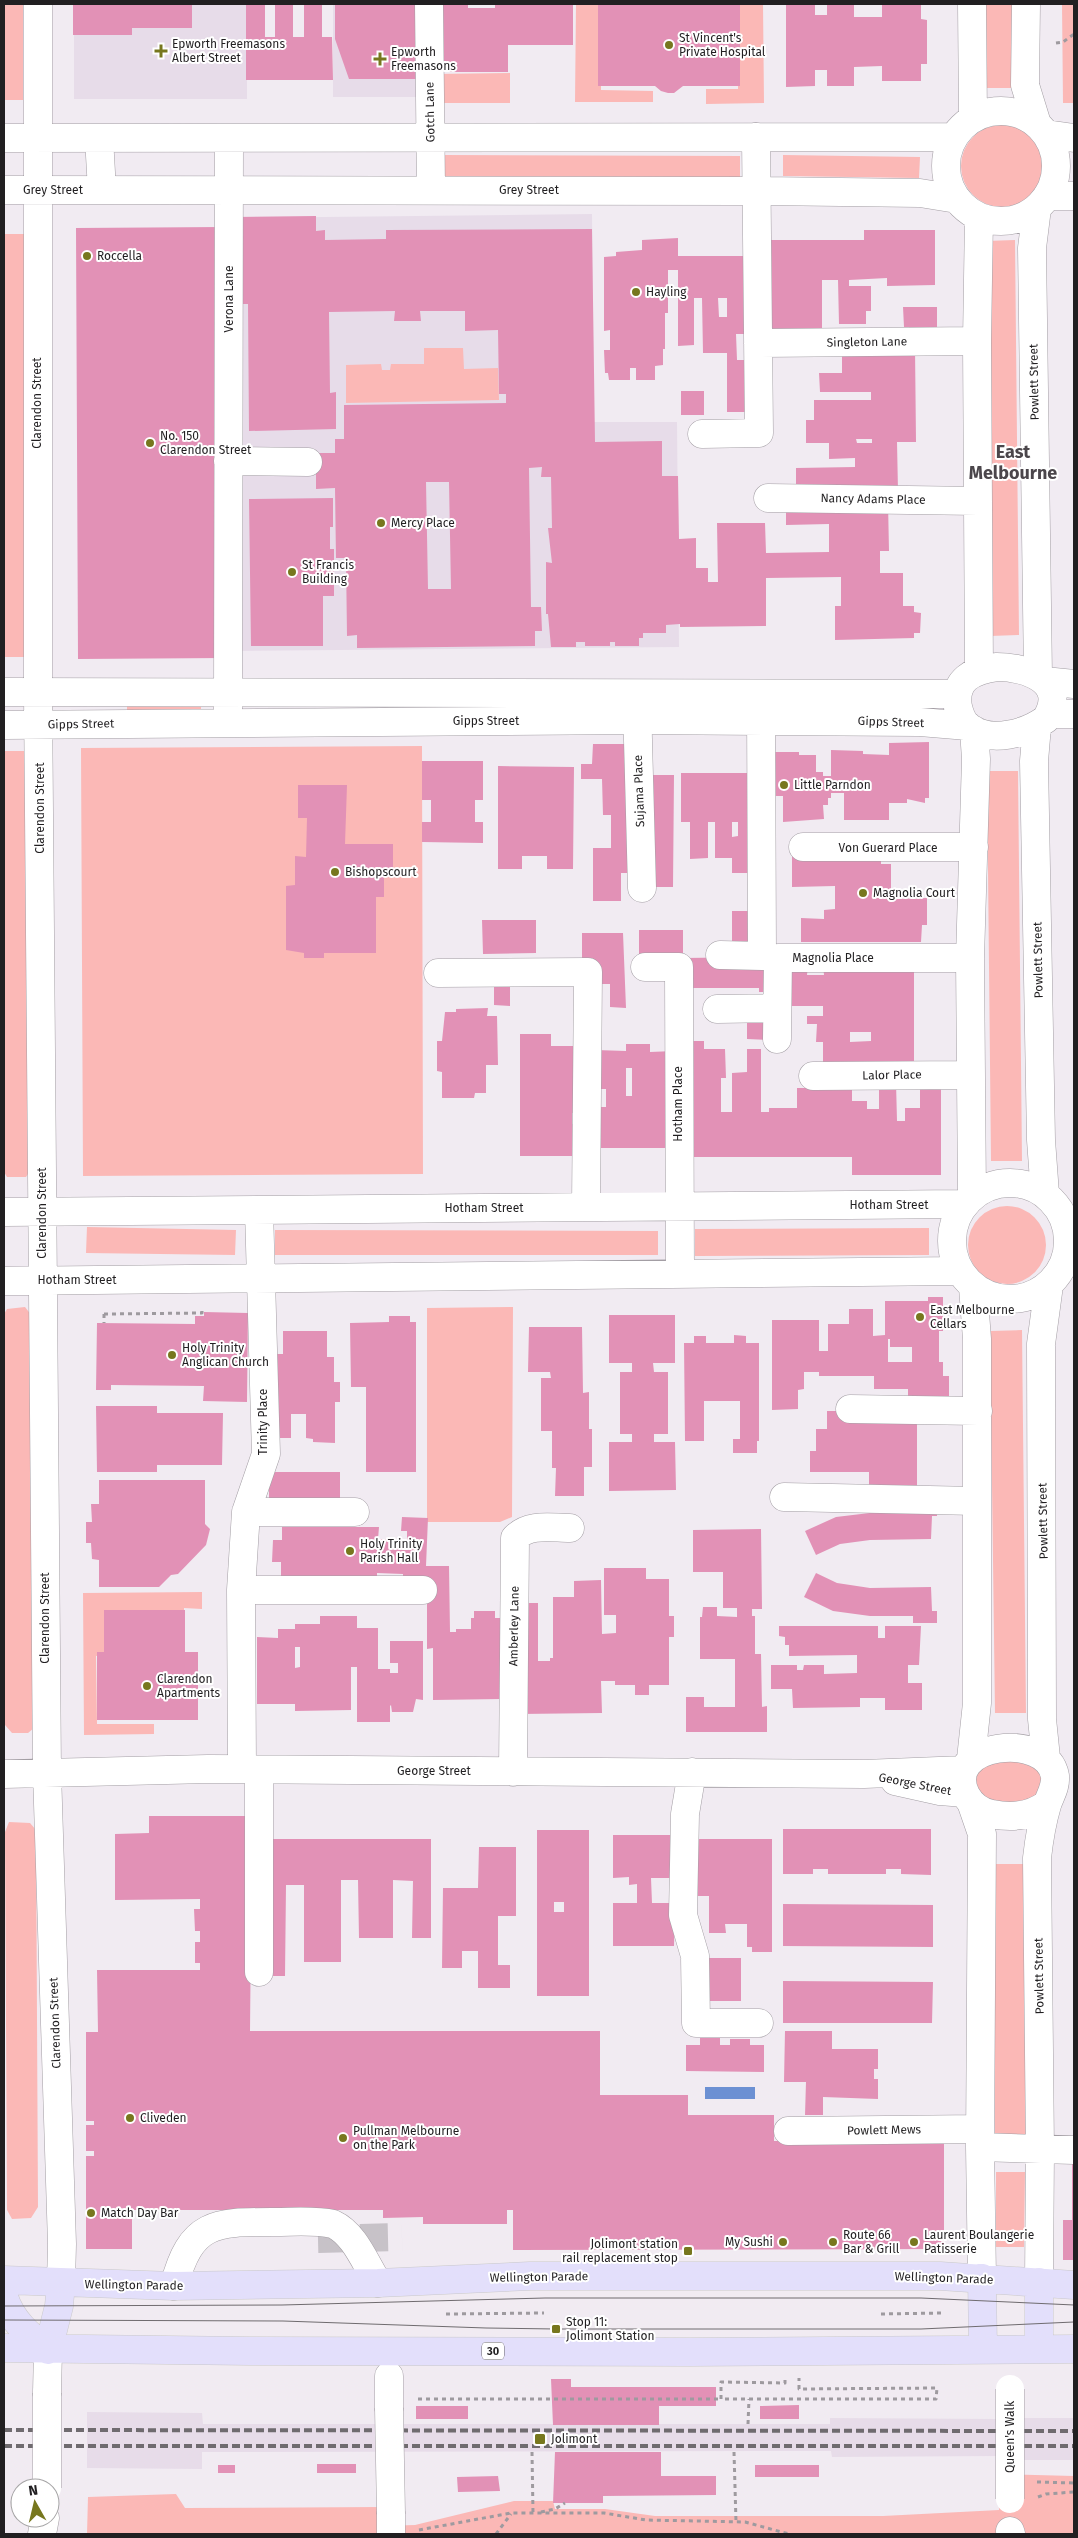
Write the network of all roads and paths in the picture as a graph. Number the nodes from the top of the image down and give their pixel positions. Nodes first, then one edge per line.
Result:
1 (38, 4) edge
2 (429, 4) edge
3 (972, 4) edge
4 (1026, 4) edge
5 (1074, 34) edge
6 (1056, 43) dead end
7 (973, 118) junction
8 (1042, 129) junction
9 (756, 137) junction
10 (953, 137) junction
11 (4, 138) edge
12 (37, 138) junction
13 (99, 138) junction
14 (229, 138) junction
15 (430, 138) junction
16 (1074, 138) edge
17 (4, 190) edge
18 (37, 190) junction
19 (102, 190) junction
20 (229, 190) junction
21 (431, 190) junction
22 (756, 191) junction
23 (1074, 196) edge
24 (957, 199) junction
25 (1042, 202) junction
26 (979, 217) junction
27 (976, 341) junction
28 (758, 343) junction
29 (702, 434) dead end
30 (228, 461) junction
31 (308, 462) dead end
32 (768, 498) dead end
33 (978, 501) junction
34 (979, 669) junction
35 (1041, 678) junction
36 (1074, 684) edge
37 (4, 692) edge
38 (115, 692) junction
39 (38, 693) junction
40 (228, 693) junction
41 (489, 693) junction
42 (637, 694) junction
43 (957, 694) junction
44 (761, 707) junction
45 (1054, 718) edge
46 (637, 720) junction
47 (488, 721) junction
48 (115, 723) junction
49 (228, 723) junction
50 (39, 724) junction
51 (4, 725) edge
52 (971, 728) junction
53 (803, 847) dead end
54 (974, 847) junction
55 (642, 888) dead end
56 (720, 955) dead end
57 (970, 958) junction
58 (645, 967) dead end
59 (438, 973) dead end
60 (777, 1008) junction
61 (717, 1009) dead end
62 (777, 1039) dead end
63 (970, 1075) junction
64 (813, 1076) dead end
65 (968, 1200) junction
66 (1059, 1204) edge
67 (586, 1207) junction
68 (678, 1207) junction
69 (259, 1210) junction
70 (4, 1212) edge
71 (43, 1212) junction
72 (680, 1274) junction
73 (1061, 1277) edge
74 (261, 1278) junction
75 (966, 1279) junction
76 (42, 1280) junction
77 (4, 1281) edge
78 (202, 1298) dead end
79 (104, 1323) dead end
80 (850, 1409) dead end
81 (978, 1411) junction
82 (784, 1497) dead end
83 (977, 1501) junction
84 (246, 1512) junction
85 (355, 1512) dead end
86 (570, 1528) dead end
87 (241, 1590) junction
88 (423, 1590) dead end
89 (1057, 1765) edge
90 (251, 1770) junction
91 (47, 1772) junction
92 (513, 1772) junction
93 (692, 1772) junction
94 (4, 1774) edge
95 (968, 1782) junction
96 (1058, 1797) edge
97 (260, 1972) dead end
98 (760, 2023) dead end
99 (788, 2131) dead end
100 (980, 2138) junction
101 (1040, 2150) junction
102 (1074, 2150) edge
103 (318, 2239) tunnel mouth
104 (194, 2240) junction
105 (982, 2278) junction
106 (4, 2280) edge
107 (378, 2282) junction
108 (1039, 2282) junction
109 (61, 2283) junction
110 (174, 2286) junction
111 (1074, 2286) edge
112 (4, 2297) edge
113 (544, 2313) dead end
114 (940, 2313) dead end
115 (446, 2314) dead end
116 (881, 2314) dead end
117 (4, 2348) edge
118 (983, 2349) junction
119 (1039, 2349) junction
120 (1074, 2349) edge
121 (48, 2350) junction
122 (799, 2375) dead end
123 (1010, 2381) dead end
124 (721, 2382) dead end
125 (389, 2394) joint
126 (721, 2399) junction
127 (749, 2399) junction
128 (748, 2424) dead end
129 (532, 2452) dead end
130 (734, 2452) dead end
131 (47, 2478) edge
132 (1074, 2483) edge
133 (1010, 2491) joint
134 (1062, 2492) dead end
135 (1074, 2492) edge
136 (565, 2503) dead end
137 (512, 2513) junction
138 (532, 2513) junction
139 (736, 2522) junction
140 (399, 2526) edge
141 (496, 2534) edge
142 (790, 2534) edge

1 - 12 street, Clarendon Street
2 - 15 street, Gotch Lane
3 - 7 street
4 - 8 street
5 - 6 path
7 - 8 street
7 - 10 street
8 - 16 street
8 - 25 street
9 - 10 street
9 - 15 street
9 - 22 street
10 - 24 street
11 - 12 street
12 - 13 street
12 - 18 street, Clarendon Street
13 - 14 street
13 - 19 street, Grey Street
14 - 15 street
14 - 20 street, Verona Lane
15 - 21 street, Gotch Lane
17 - 18 street, Grey Street
18 - 19 street, Grey Street
18 - 39 street, Clarendon Street
19 - 20 street, Grey Street
20 - 21 street, Grey Street
20 - 30 street, Verona Lane
21 - 22 street, Grey Street
22 - 24 street, Grey Street
22 - 28 street
23 - 25 street
24 - 26 street
25 - 26 street
25 - 35 street, Powlett Street
26 - 27 street
27 - 28 street, Singleton Lane
27 - 33 street
28 - 29 street
30 - 31 street
30 - 40 street, Verona Lane
32 - 33 street, Nancy Adams Place
33 - 34 street
34 - 35 street
34 - 43 street
35 - 36 street
35 - 45 street
37 - 39 street, Gipps Street
38 - 39 street, Gipps Street
38 - 40 street, Gipps Street
38 - 48 street
39 - 50 street, Clarendon Street
40 - 41 street, Gipps Street
40 - 49 street, Verona Lane
41 - 42 street, Gipps Street
41 - 47 street
42 - 44 street, Gipps Street
42 - 46 street, Sujama Place
43 - 44 street, Gipps Street
43 - 52 street
44 - 46 street, Gipps Street
44 - 52 street, Gipps Street
44 - 56 street
45 - 52 street
45 - 66 street, Powlett Street
46 - 47 street, Gipps Street
46 - 55 street, Sujama Place
47 - 49 street, Gipps Street
48 - 49 street, Gipps Street
48 - 50 street, Gipps Street
50 - 51 street, Gipps Street
50 - 71 street, Clarendon Street
52 - 54 street
53 - 54 street, Von Guerard Place
54 - 57 street
57 - 60 street, Magnolia Place
57 - 63 street
58 - 68 street, Hotham Place
59 - 67 street
60 - 61 street
60 - 62 street, Magnolia Place
63 - 64 street, Lalor Place
63 - 65 street
65 - 66 street
65 - 68 street, Hotham Street
65 - 75 street
66 - 73 street
67 - 68 street, Hotham Street
67 - 69 street, Hotham Street
68 - 72 street, Hotham Place
69 - 71 street, Hotham Street
69 - 74 street, Trinity Place
70 - 71 street, Hotham Street
71 - 76 street, Clarendon Street
72 - 74 street, Hotham Street
72 - 75 street, Hotham Street
73 - 75 street
73 - 89 street, Powlett Street
74 - 76 street, Hotham Street
74 - 84 street, Trinity Place
75 - 81 street
76 - 77 street, Hotham Street
76 - 91 street, Clarendon Street
78 - 79 path
80 - 81 street
81 - 83 street
82 - 83 street
83 - 95 street
84 - 85 street
84 - 87 street, Trinity Place
86 - 92 street, Amberley Lane
87 - 88 street
87 - 90 street, Trinity Place
89 - 95 street
89 - 96 street
90 - 91 street, George Street
90 - 92 street, George Street
90 - 97 street, Trinity Place
91 - 94 street, George Street
91 - 109 street, Clarendon Street
92 - 93 street, George Street
93 - 95 street, George Street
93 - 98 street
95 - 96 street
95 - 100 street
96 - 101 street, Powlett Street
99 - 100 street, Powlett Mews
100 - 101 street
100 - 105 street
101 - 102 street
101 - 108 street, Powlett Street
103 - 104 street
104 - 107 street
104 - 110 street
105 - 107 main road, Wellington Parade
105 - 108 main road, Wellington Parade
105 - 118 main road
106 - 109 main road, Wellington Parade
107 - 110 main road, Wellington Parade
108 - 111 main road, Wellington Parade
108 - 119 main road, Powlett Street
109 - 110 main road, Wellington Parade
109 - 121 main road, Clarendon Street
112 - 121 main road
113 - 115 path
114 - 116 path
117 - 121 main road, 30
118 - 119 main road, 30
118 - 121 main road, 30
119 - 120 main road, 30
121 - 131 street, bridge
122 - 127 path
123 - 133 street, Queen's Walk, bridge
124 - 126 path
125 - 126 path
125 - 140 street, bridge
126 - 127 path
127 - 128 path
129 - 138 path
130 - 139 path
132 - 133 path
134 - 135 path
136 - 138 path
137 - 138 path
137 - 140 path
137 - 141 path
138 - 139 path
139 - 142 path

